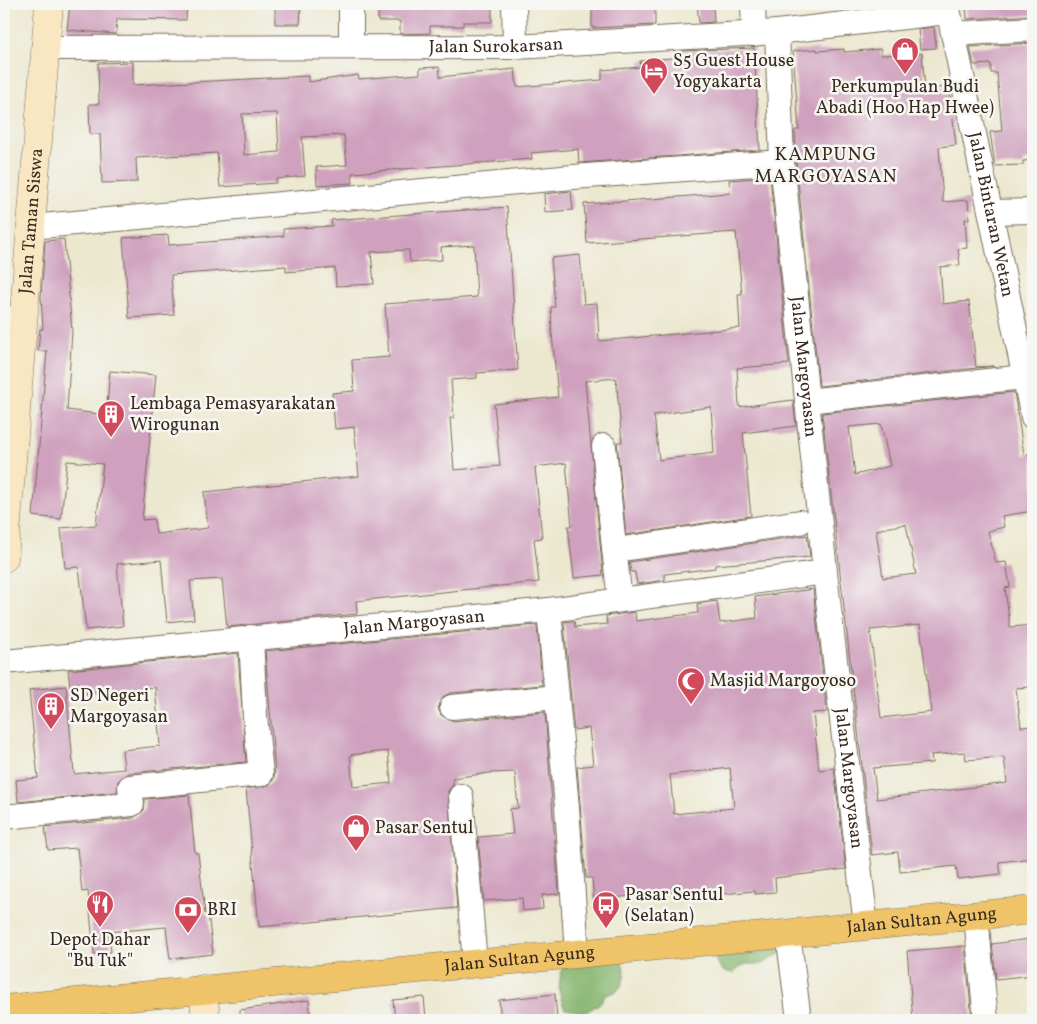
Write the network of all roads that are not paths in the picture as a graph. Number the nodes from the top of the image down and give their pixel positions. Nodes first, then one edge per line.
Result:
1 (49, 4) edge
2 (351, 4) edge
3 (514, 4) edge
4 (753, 4) edge
5 (949, 17) edge
6 (1033, 29) edge
7 (766, 33) junction
8 (515, 47) junction
9 (44, 48) junction
10 (351, 48) junction
11 (782, 162) junction
12 (1033, 211) edge
13 (992, 212) junction
14 (31, 227) junction
15 (14, 319) edge
16 (1024, 377) junction
17 (807, 402) junction
18 (1033, 417) edge
19 (9, 424) edge
20 (604, 446) dead end
21 (800, 522) dead end
22 (614, 548) junction
23 (4, 558) edge
24 (825, 572) junction
25 (620, 600) junction
26 (549, 610) junction
27 (251, 637) junction
28 (4, 662) edge
29 (557, 697) junction
30 (452, 707) dead end
31 (461, 796) dead end
32 (4, 817) edge
33 (1033, 910) edge
34 (976, 916) junction
35 (866, 926) junction
36 (788, 933) junction
37 (577, 954) junction
38 (475, 963) junction
39 (203, 989) junction
40 (4, 1009) edge
41 (206, 1020) edge
42 (799, 1020) edge
43 (986, 1020) edge

1 - 9 main road, Jalan Taman Siswa
2 - 10 street
3 - 8 street
4 - 7 street, Jalan Margoyasan
5 - 6 street, Jalan Surokarsan
5 - 7 street, Jalan Surokarsan
5 - 13 street, Jalan Bintaran Wetan
7 - 8 street, Jalan Surokarsan
7 - 11 street, Jalan Margoyasan
8 - 10 street, Jalan Surokarsan
9 - 10 street, Jalan Surokarsan
9 - 14 main road, Jalan Taman Siswa
11 - 14 street
11 - 17 street, Jalan Margoyasan
12 - 13 street
13 - 16 street, Jalan Bintaran Wetan
14 - 15 main road, Jalan Taman Siswa
15 - 19 main road, Jalan Taman Siswa
16 - 17 street
16 - 18 street, Jalan Bintaran Wetan
17 - 24 street, Jalan Margoyasan
19 - 23 main road, Jalan Taman Siswa
20 - 22 street
21 - 22 street
22 - 25 street
24 - 25 street, Jalan Margoyasan
24 - 35 street, Jalan Margoyasan
25 - 26 street, Jalan Margoyasan
26 - 27 street, Jalan Margoyasan
26 - 29 street
27 - 28 street, Jalan Margoyasan
27 - 32 street
29 - 30 street
29 - 37 street
31 - 38 street
33 - 34 main road, Jalan Sultan Agung
34 - 35 main road, Jalan Sultan Agung
34 - 43 street
35 - 36 main road, Jalan Sultan Agung
36 - 37 main road, Jalan Sultan Agung
36 - 42 street
37 - 38 main road, Jalan Sultan Agung
38 - 39 main road, Jalan Sultan Agung
39 - 40 main road, Jalan Sultan Agung
39 - 41 main road

